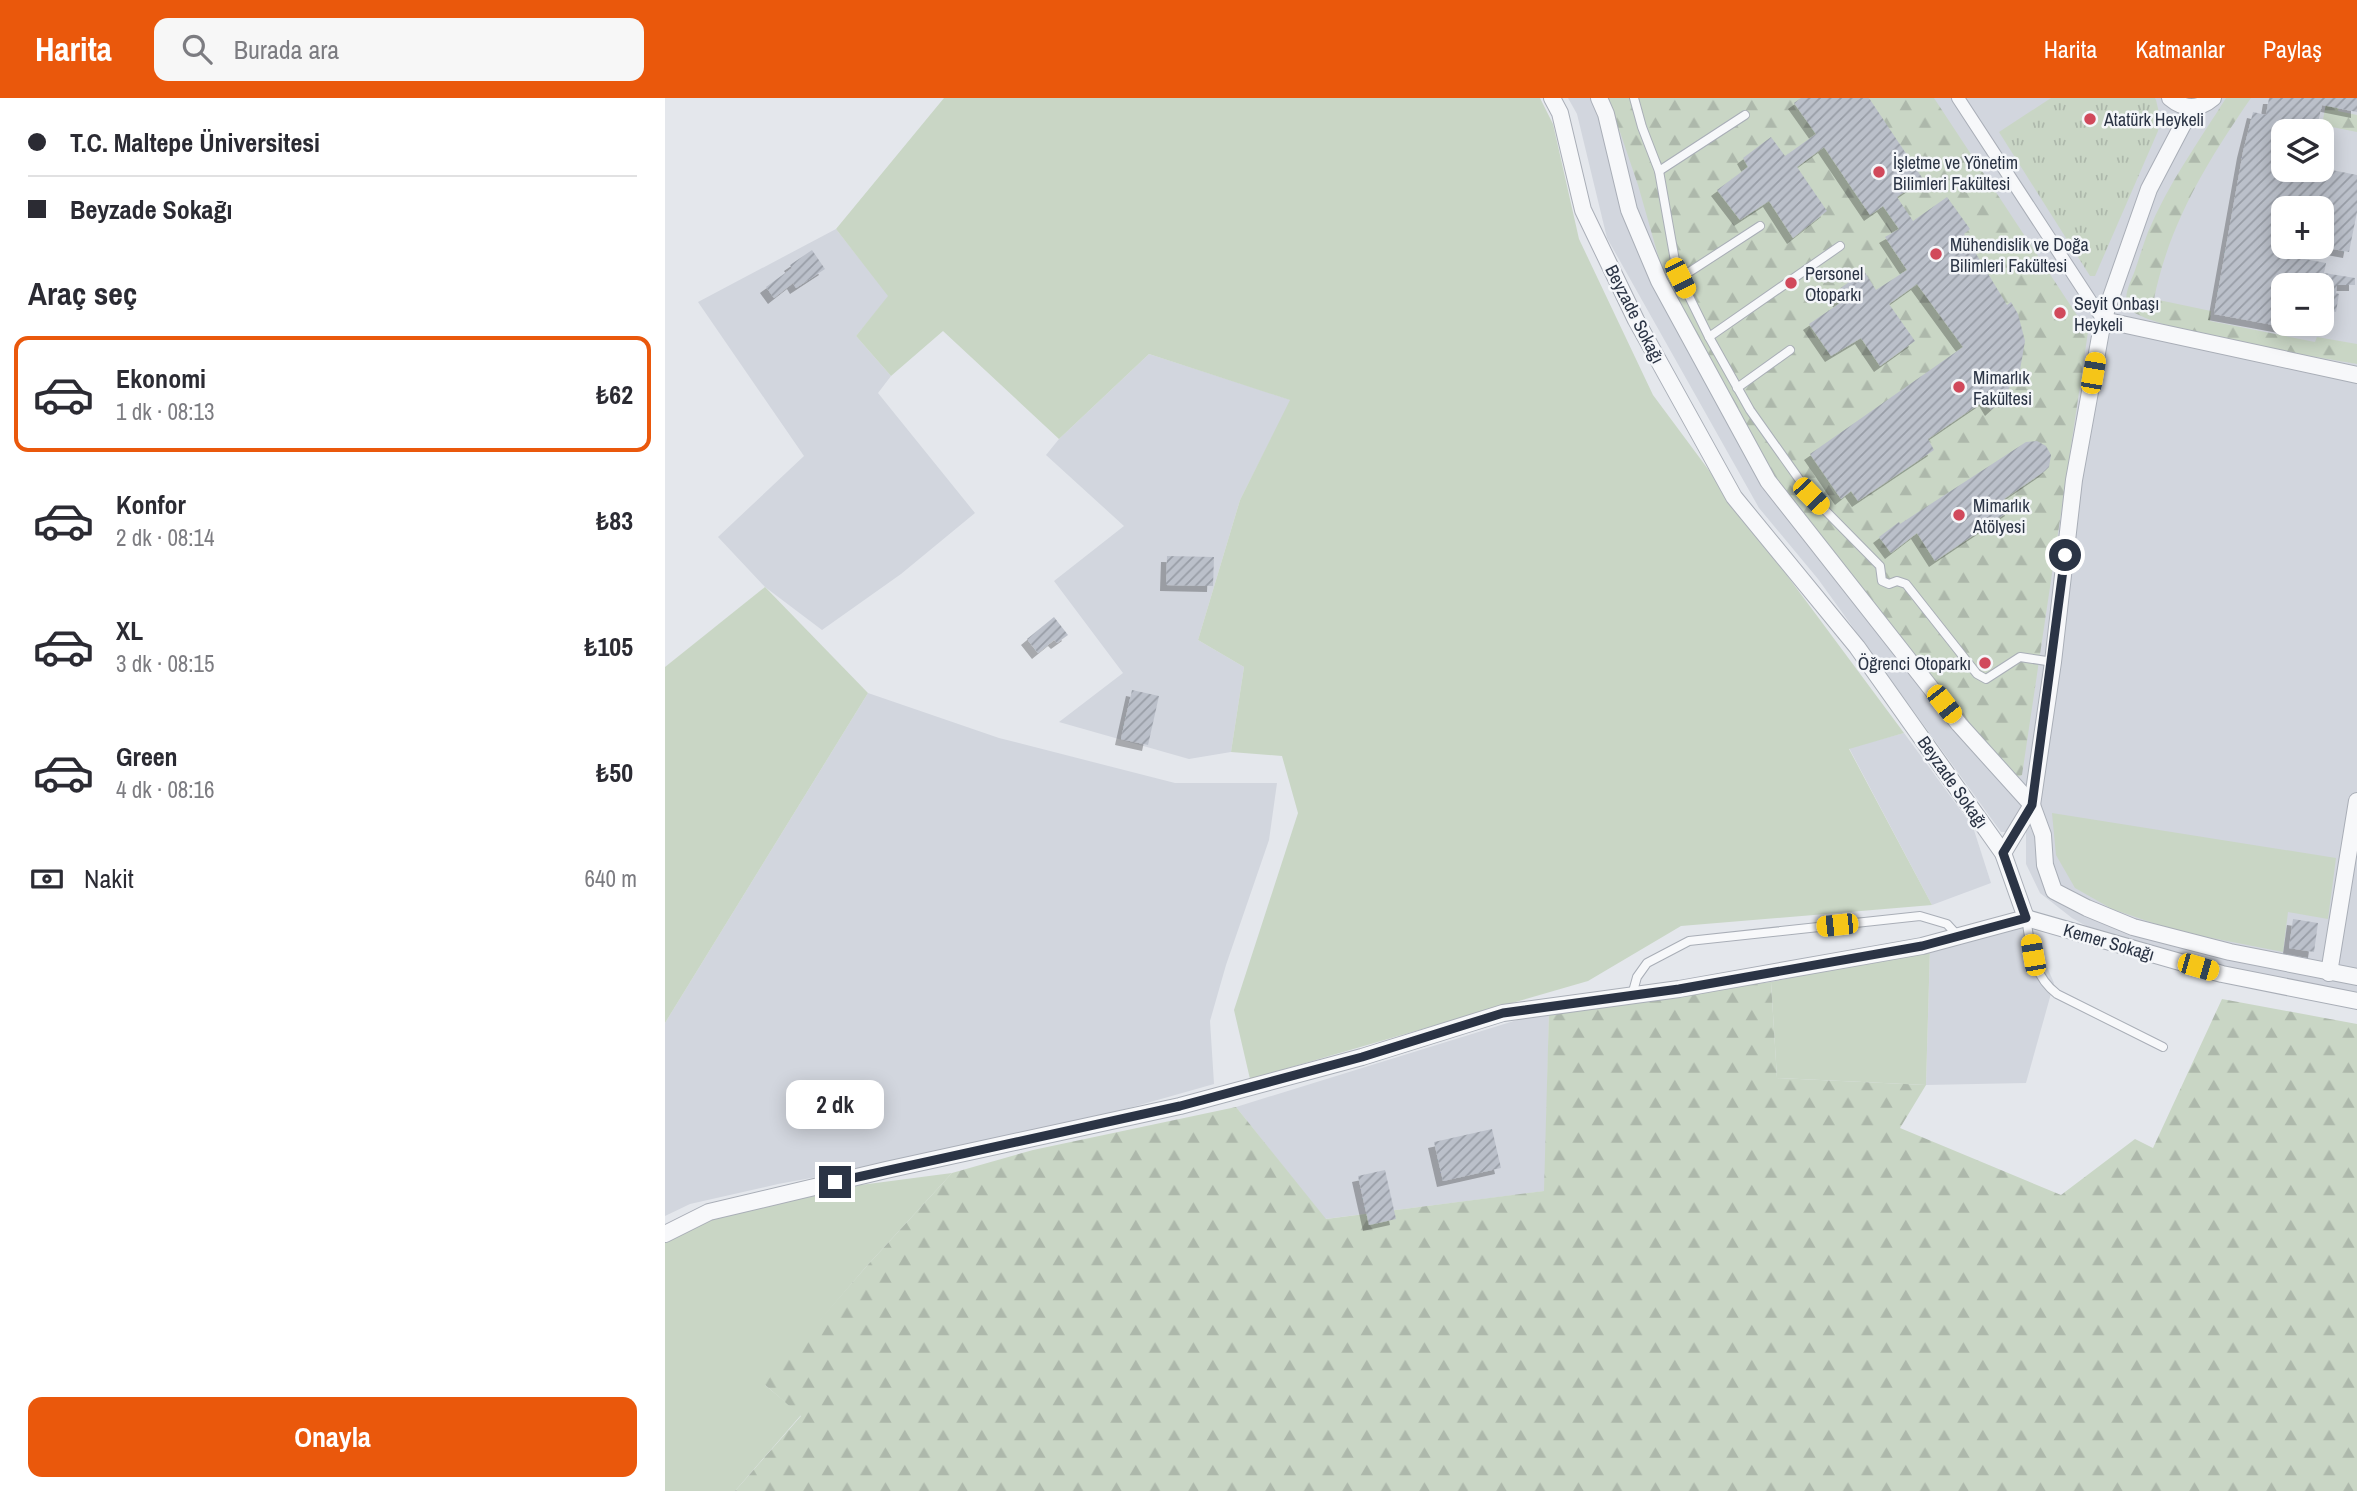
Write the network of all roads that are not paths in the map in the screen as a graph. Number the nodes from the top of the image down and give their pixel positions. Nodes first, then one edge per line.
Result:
1 (1552, 98) edge
2 (1599, 98) edge
3 (1634, 98) edge
4 (1958, 98) edge
5 (2170, 98) edge
6 (2213, 98) edge
7 (2192, 107) junction
8 (1745, 115) dead end
9 (1659, 171) junction
10 (1760, 226) dead end
11 (1840, 246) dead end
12 (1680, 278) junction
13 (2103, 320) junction
14 (1709, 337) junction
15 (1790, 350) dead end
16 (2357, 375) edge
17 (1737, 388) junction
18 (2053, 662) junction
19 (2357, 801) edge
20 (2032, 805) junction
21 (2353, 849) edge
22 (2003, 853) junction
23 (2026, 918) junction
24 (1958, 936) junction
25 (2329, 973) junction
26 (2357, 977) edge
27 (1632, 995) junction
28 (2357, 1001) edge
29 (2163, 1046) dead end
30 (665, 1234) edge

1 - 22 street, Beyzade Sokağı
2 - 20 street
3 - 9 lane
4 - 13 street
5 - 7 street
6 - 7 street
7 - 13 street
8 - 9 lane
9 - 12 lane
10 - 12 lane
11 - 14 lane
12 - 14 lane
13 - 16 street
13 - 18 street
14 - 17 lane
15 - 17 lane
17 - 18 lane
18 - 20 street
19 - 21 street
20 - 22 street
20 - 25 street
21 - 25 street
22 - 23 street, Beyzade Sokağı
23 - 24 street
23 - 28 street, Kemer Sokağı
23 - 29 lane
24 - 27 street
24 - 27 lane
25 - 26 street
27 - 30 street

